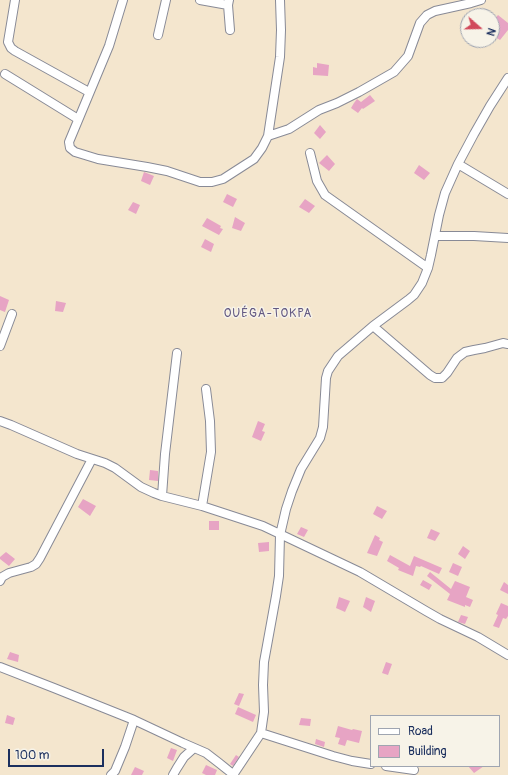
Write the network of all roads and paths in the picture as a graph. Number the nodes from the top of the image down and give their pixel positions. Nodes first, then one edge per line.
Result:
1 (15, 0) edge
2 (123, 0) edge
3 (166, 0) edge
4 (200, 0) edge
5 (280, 0) edge
6 (480, 0) edge
7 (228, 3) edge
8 (230, 30) dead end
9 (158, 35) dead end
10 (5, 74) dead end
11 (508, 78) edge
12 (89, 92) junction
13 (78, 119) junction
14 (268, 136) junction
15 (310, 153) dead end
16 (458, 164) junction
17 (508, 194) edge
18 (435, 236) junction
19 (508, 238) edge
20 (428, 268) junction
21 (12, 314) dead end
22 (373, 326) junction
23 (508, 344) edge
24 (0, 346) edge
25 (177, 353) dead end
26 (206, 389) dead end
27 (0, 421) edge
28 (92, 460) junction
29 (162, 496) junction
30 (202, 506) junction
31 (280, 534) junction
32 (0, 581) edge
33 (508, 655) edge
34 (0, 667) edge
35 (134, 720) junction
36 (261, 733) junction
37 (194, 748) junction
38 (370, 764) edge
39 (393, 767) edge
40 (414, 770) dead end
41 (111, 775) edge
42 (173, 775) edge
43 (234, 775) edge

1 - 12 street
2 - 12 street
3 - 9 street
4 - 7 street
5 - 14 street
6 - 14 street
7 - 8 street
10 - 13 street
11 - 16 street
12 - 13 street
13 - 14 street
15 - 20 street
16 - 17 street
16 - 18 street
18 - 19 street
18 - 20 street
20 - 22 street
21 - 24 street
22 - 23 street
22 - 31 street
25 - 29 street
26 - 30 street
27 - 28 street
28 - 29 street
28 - 32 street
29 - 30 street
30 - 31 street
31 - 33 street
31 - 36 street
34 - 35 street
35 - 37 street
35 - 41 street
36 - 38 street
36 - 43 street
37 - 42 street
37 - 43 street
39 - 40 street

